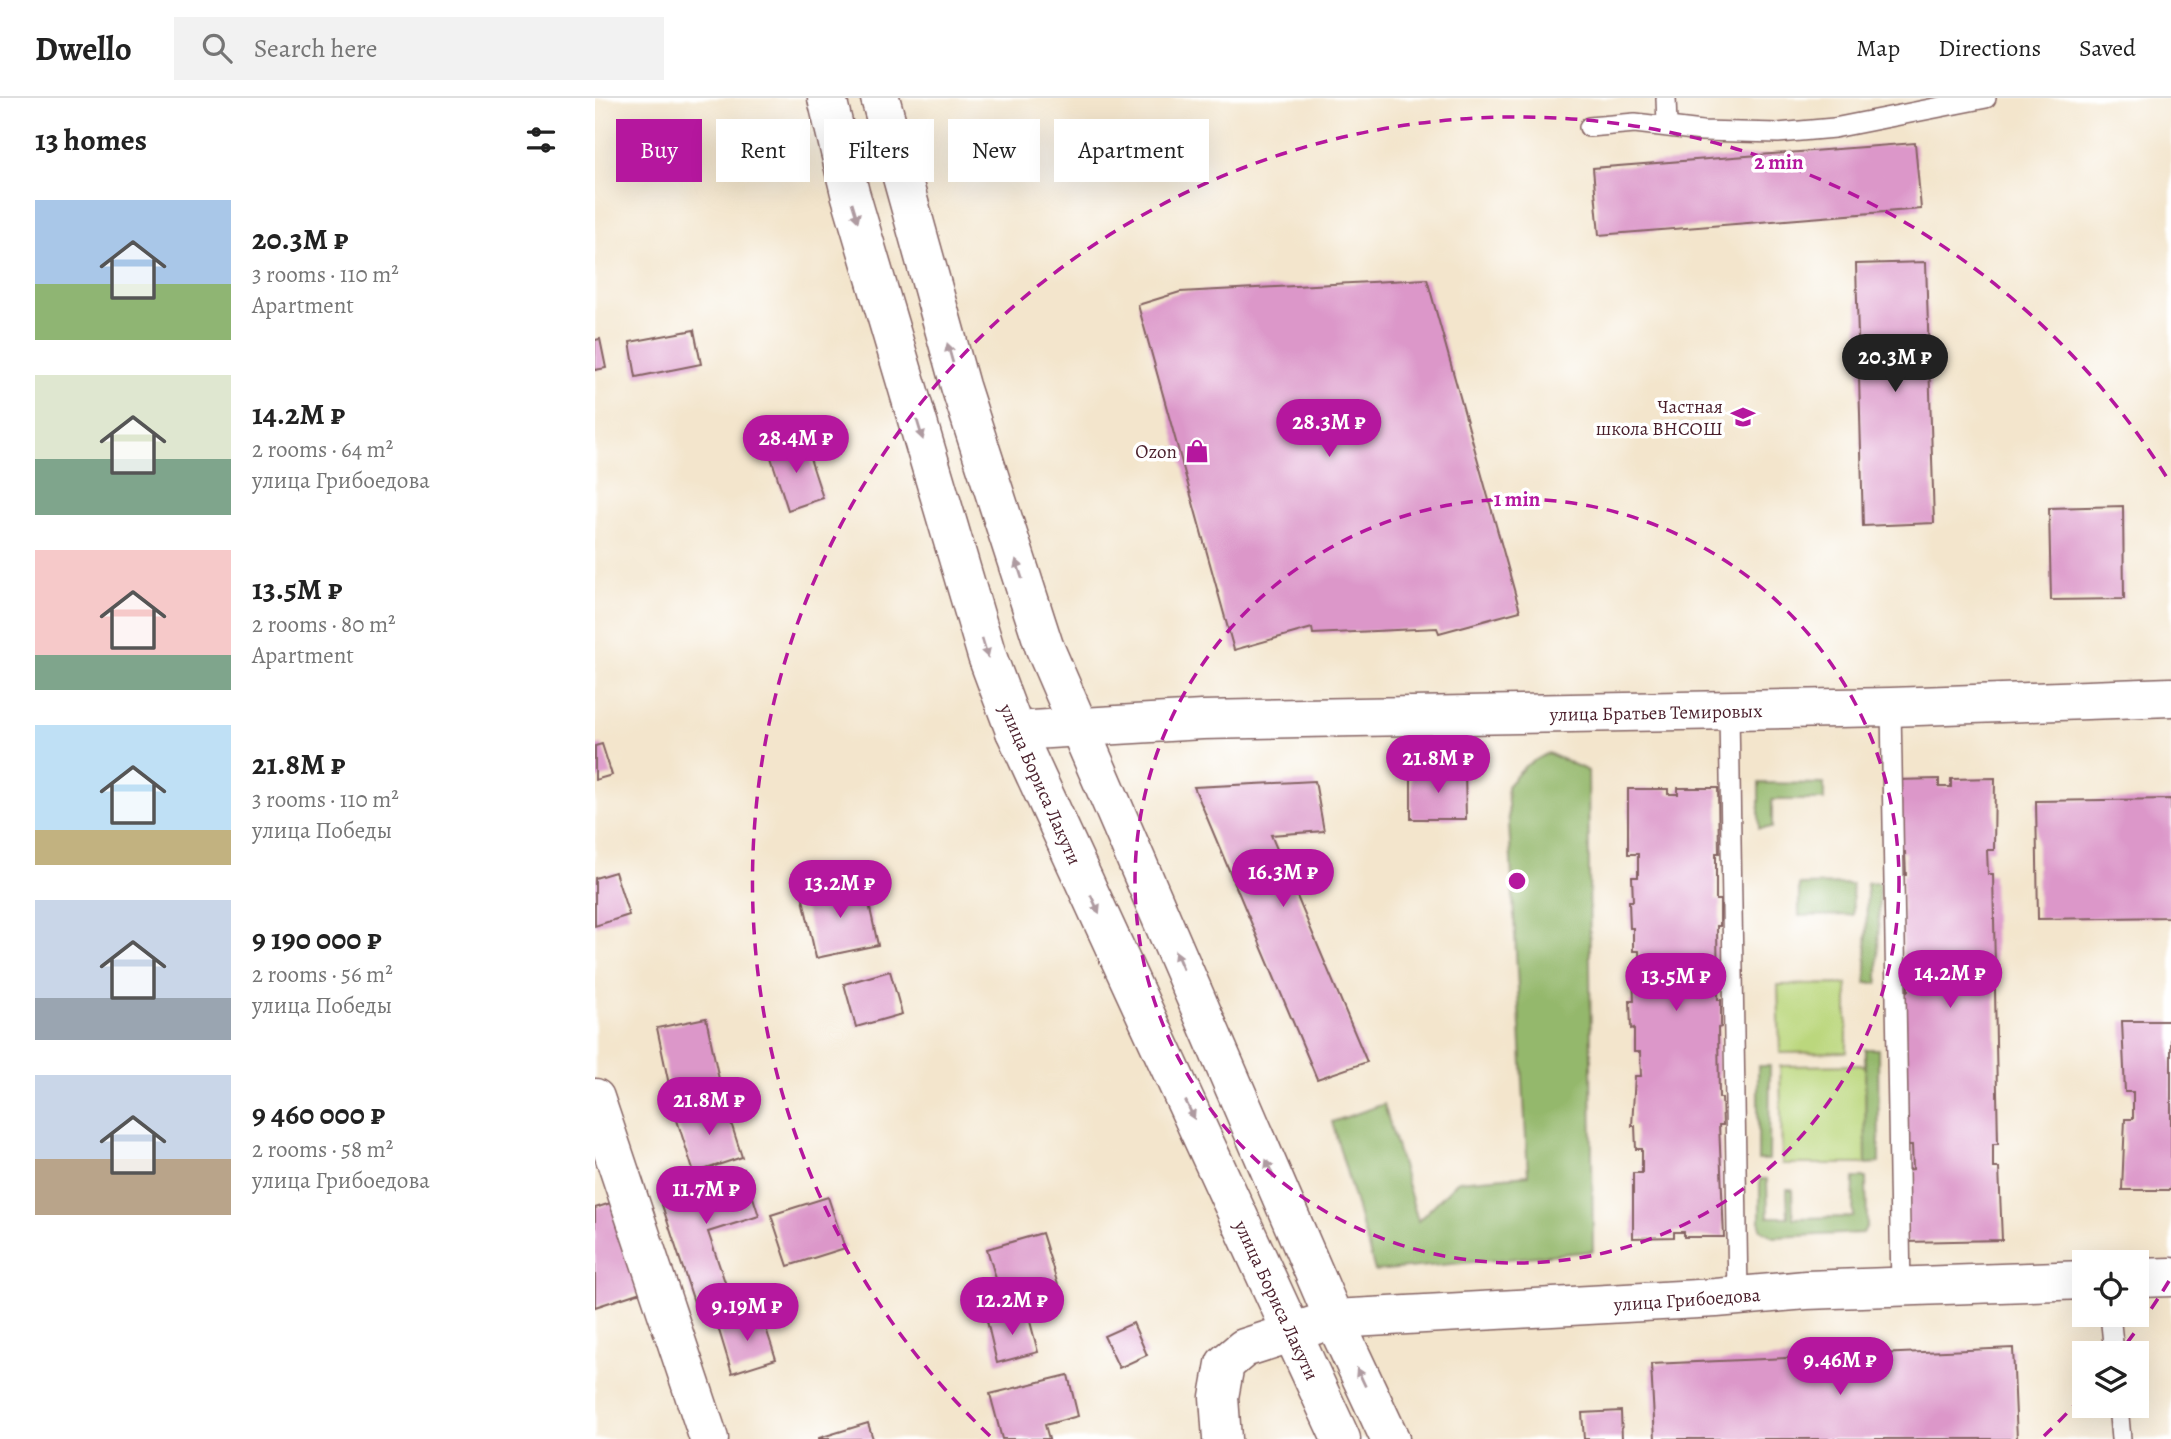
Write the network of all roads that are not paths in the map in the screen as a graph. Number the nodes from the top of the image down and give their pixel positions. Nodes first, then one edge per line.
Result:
1 (827, 98) edge
2 (880, 98) edge
3 (1666, 98) edge
4 (1986, 98) edge
5 (1667, 125) junction
6 (1589, 127) dead end
7 (2171, 697) edge
8 (1891, 707) junction
9 (1729, 711) junction
10 (1078, 725) junction
11 (1015, 730) junction
12 (595, 1098) edge
13 (2171, 1277) edge
14 (2149, 1278) edge
15 (2072, 1280) edge
16 (1901, 1287) junction
17 (1738, 1296) junction
18 (1334, 1319) junction
19 (1293, 1332) junction
20 (2119, 1418) edge
21 (709, 1439) edge
22 (1222, 1439) edge
23 (1341, 1439) edge
24 (1390, 1439) edge
25 (2121, 1439) edge

1 -> 11 main road, улица Бориса Лакути
10 -> 2 main road
3 - 5 lane
4 - 5 lane
5 - 6 lane
7 - 8 main road, улица Братьев Темировых
8 - 9 main road, улица Братьев Темировых
8 - 16 lane
9 - 10 main road, улица Братьев Темировых
9 - 17 lane
10 - 11 main road, улица Братьев Темировых
18 -> 10 main road
11 -> 19 main road, улица Бориса Лакути
12 - 21 main road
13 - 14 main road
15 - 16 main road, улица Грибоедова
16 - 17 main road, улица Грибоедова
17 - 18 main road, улица Грибоедова
18 - 19 main road, улица Грибоедова
24 -> 18 main road
19 - 22 main road, улица Грибоедова
19 - 23 main road, улица Бориса Лакути
20 - 25 lane

